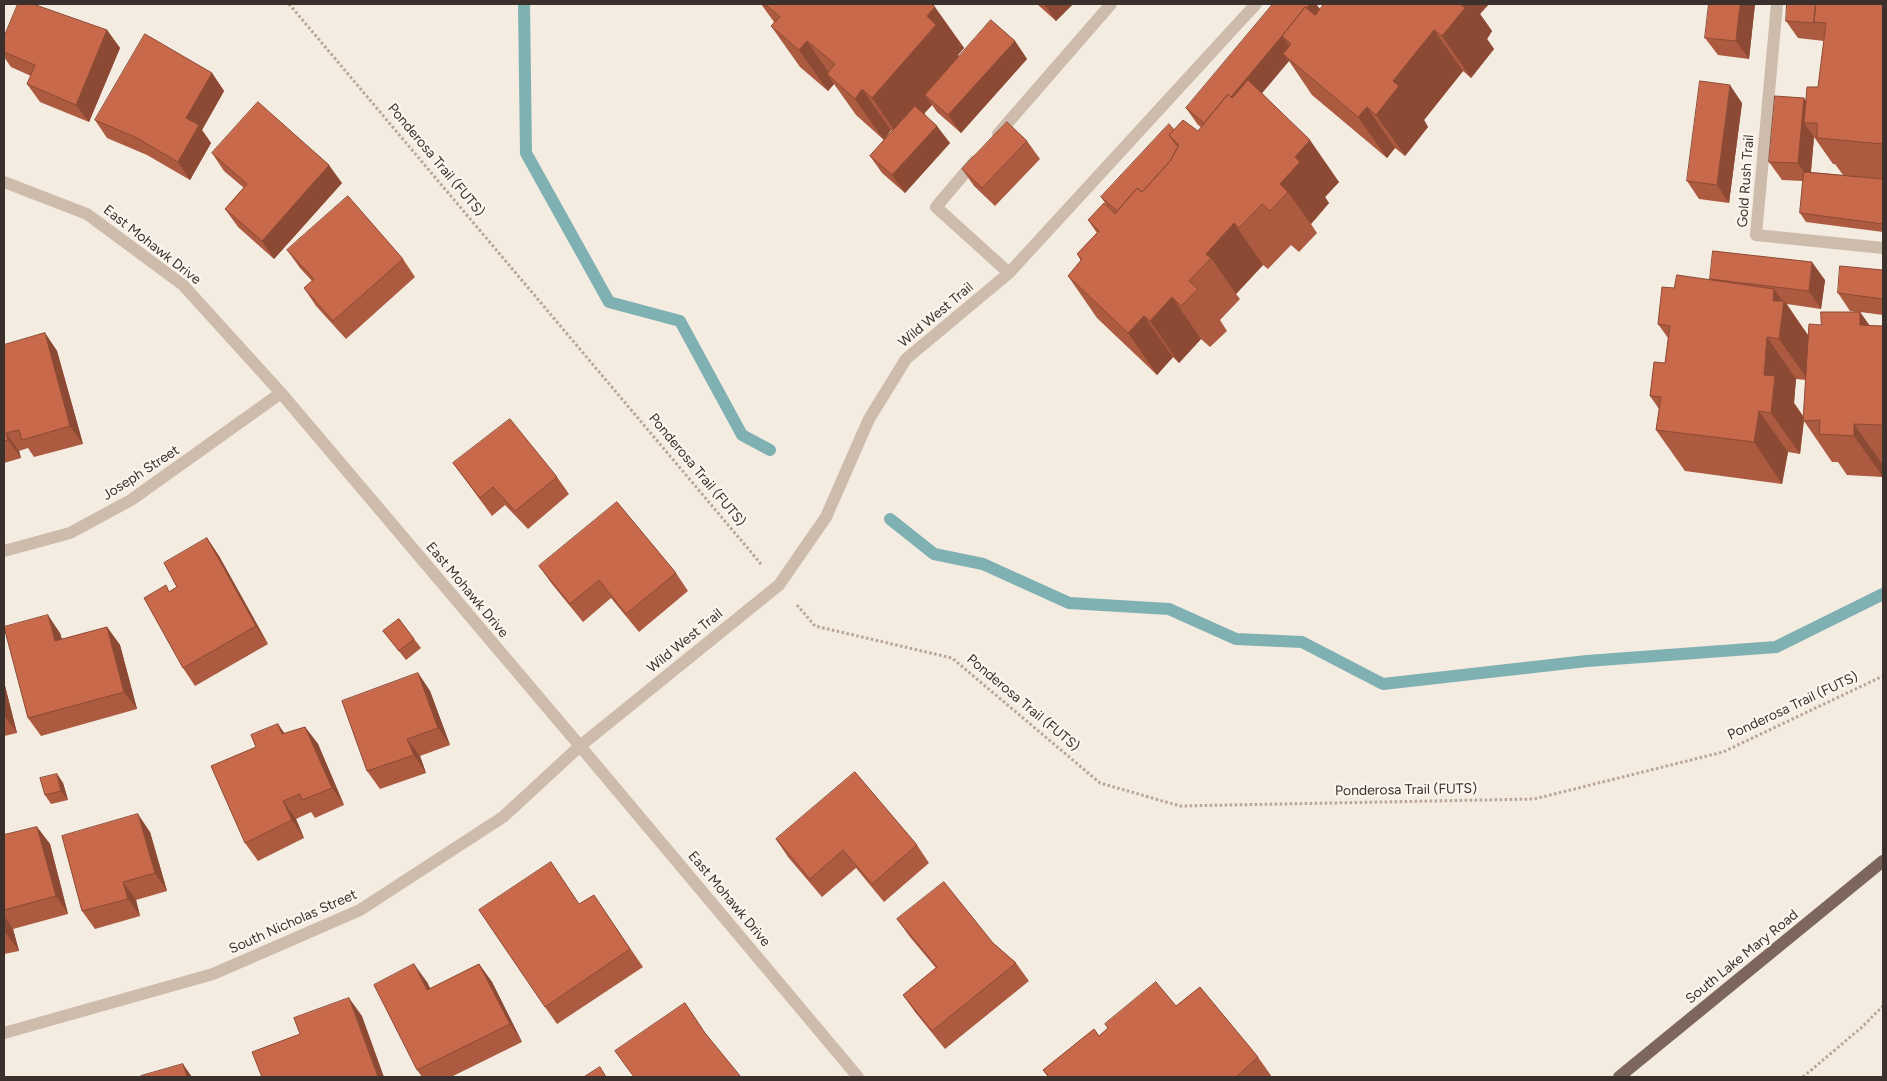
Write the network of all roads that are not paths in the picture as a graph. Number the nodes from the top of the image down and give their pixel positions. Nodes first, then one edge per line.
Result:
1 (1111, 4) edge
2 (1256, 4) edge
3 (1776, 4) edge
4 (4, 182) edge
5 (1883, 248) edge
6 (1009, 273) junction
7 (280, 393) junction
8 (4, 551) edge
9 (580, 746) junction
10 (1883, 860) edge
11 (4, 1033) edge
12 (858, 1077) edge
13 (1620, 1077) edge

1 - 6 street
2 - 6 street, Wild West Trail
3 - 5 street, Gold Rush Trail
4 - 7 street, East Mohawk Drive
6 - 9 street, Wild West Trail
7 - 8 street, Joseph Street
7 - 9 street, East Mohawk Drive
9 - 11 street, South Nicholas Street
9 - 12 street, East Mohawk Drive
10 - 13 main road, South Lake Mary Road

